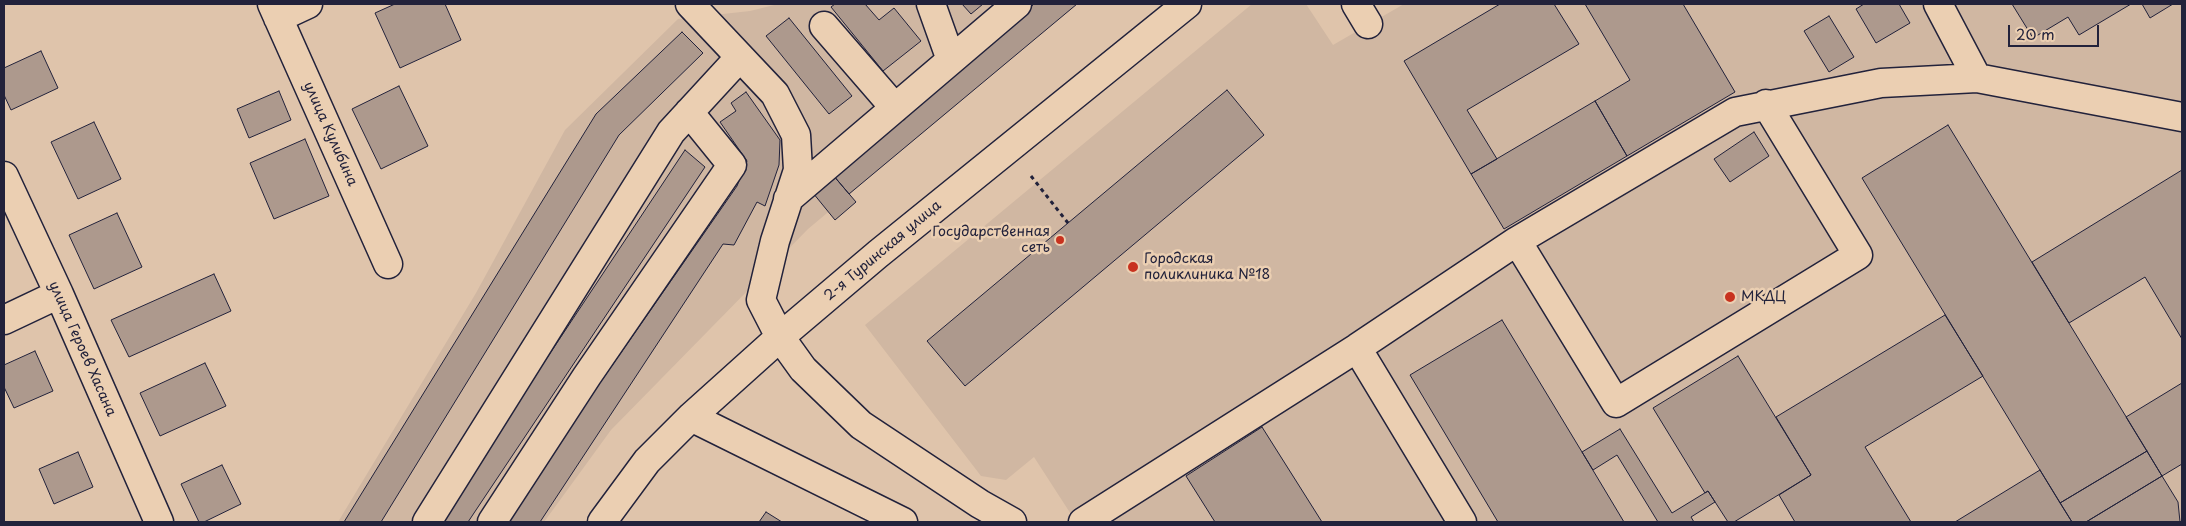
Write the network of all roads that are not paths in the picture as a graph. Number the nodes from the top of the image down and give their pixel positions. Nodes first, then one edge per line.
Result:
1 (308, 4) edge
2 (690, 4) edge
3 (931, 4) edge
4 (1017, 4) edge
5 (1187, 4) edge
6 (1938, 4) edge
7 (275, 11) edge
8 (824, 26) dead end
9 (740, 57) junction
10 (951, 60) junction
11 (1978, 78) junction
12 (1766, 104) junction
13 (895, 108) junction
14 (689, 112) junction
15 (2182, 117) edge
16 (4, 176) edge
17 (788, 199) junction
18 (1517, 241) junction
19 (388, 264) dead end
20 (59, 294) junction
21 (4, 320) edge
22 (780, 337) junction
23 (1357, 348) junction
24 (691, 417) junction
25 (159, 522) edge
26 (428, 522) edge
27 (492, 522) edge
28 (602, 522) edge
29 (903, 522) edge
30 (1012, 522) edge
31 (1083, 522) edge
32 (1462, 522) edge

1 - 7 street
2 - 9 street
3 - 10 street
4 - 10 street
5 - 22 street, 2-я Туринская улица
6 - 11 street
7 - 19 street, улица Кулибина
8 - 13 street
9 - 14 street
9 - 17 street
10 - 13 street
11 - 12 street
11 - 15 street
12 - 18 street
12 - 18 street
13 - 17 street
14 - 26 street
14 - 27 street
16 - 20 street, улица Героев Хасана
17 - 22 street
18 - 23 street
20 - 21 street
20 - 25 street, улица Героев Хасана
22 - 24 street, 2-я Туринская улица
22 - 30 street
23 - 31 street
23 - 32 street
24 - 28 street, 2-я Туринская улица
24 - 29 street

